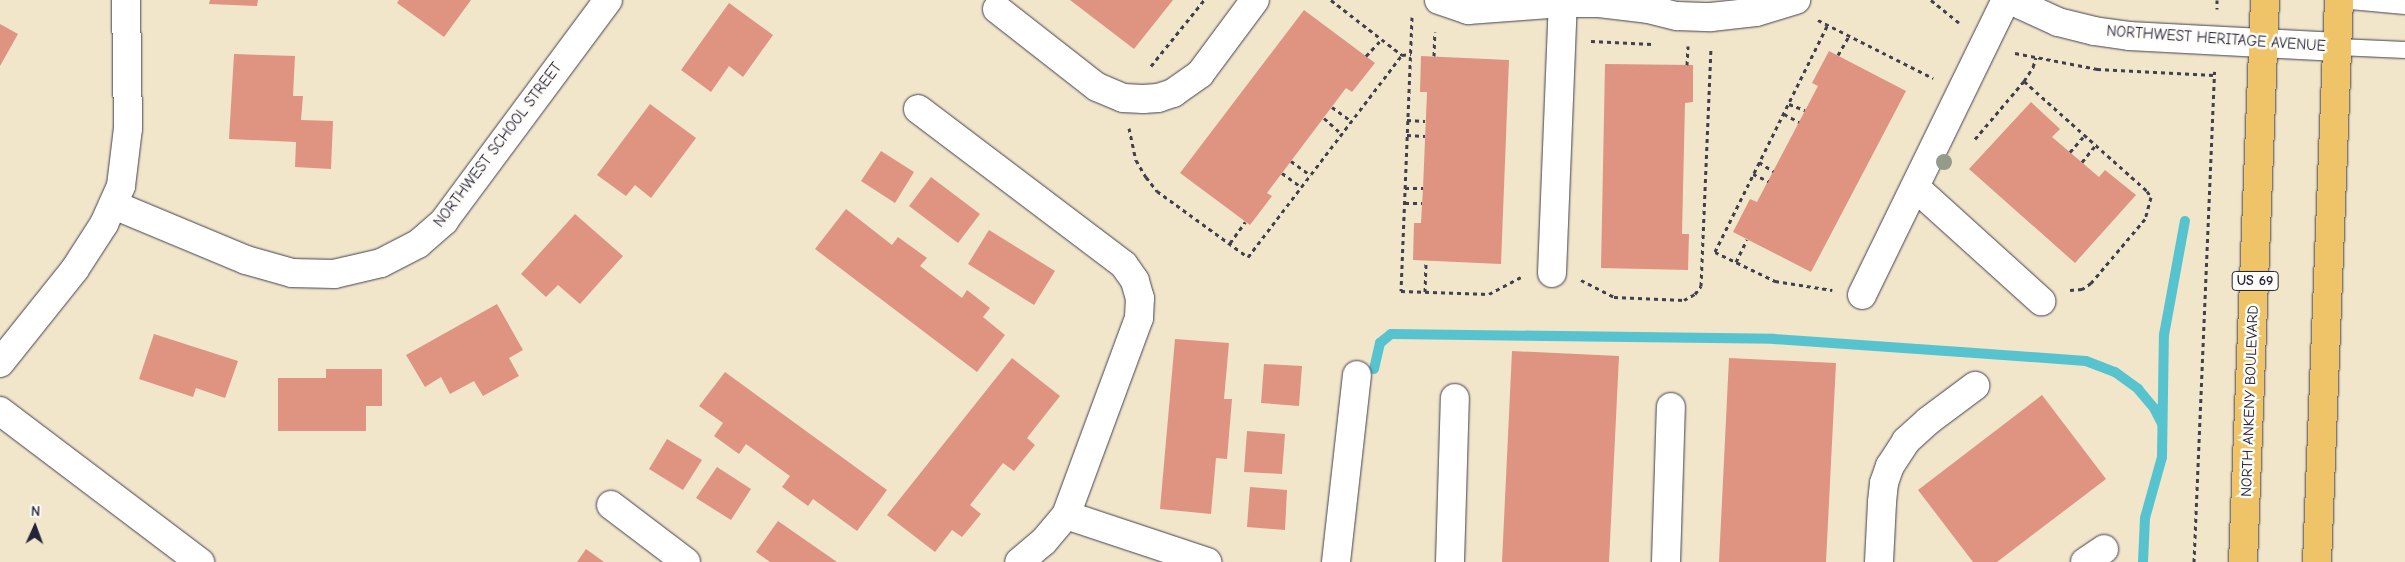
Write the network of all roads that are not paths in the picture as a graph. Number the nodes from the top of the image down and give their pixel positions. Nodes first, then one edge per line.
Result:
1 (126, 0) edge
2 (608, 0) edge
3 (1255, 0) edge
4 (1439, 0) edge
5 (2006, 0) edge
6 (2010, 0) edge
7 (2265, 0) edge
8 (2338, 0) edge
9 (1564, 3) junction
10 (2405, 6) edge
11 (997, 9) dead end
12 (1806, 9) edge
13 (2265, 42) junction
14 (2338, 47) junction
15 (2405, 50) edge
16 (918, 109) dead end
17 (1916, 188) junction
18 (114, 205) junction
19 (1552, 273) dead end
20 (1862, 295) road end
21 (2041, 301) road end
22 (0, 363) edge
23 (1357, 375) dead end
24 (1975, 386) dead end
25 (1455, 398) dead end
26 (1671, 407) dead end
27 (0, 411) edge
28 (611, 505) dead end
29 (1066, 515) junction
30 (200, 562) edge
31 (686, 562) edge
32 (1019, 562) edge
33 (1207, 562) edge
34 (1336, 562) edge
35 (1450, 562) edge
36 (1666, 562) edge
37 (1879, 562) edge
38 (2243, 562) edge
39 (2316, 562) edge

1 - 18 street
2 - 18 street, NORTHWEST SCHOOL STREET
3 - 11 street
4 - 9 street
5 - 17 street
6 - 13 street, NORTHWEST HERITAGE AVENUE
7 - 13 main road, NORTH ANKENY BOULEVARD / US 69
8 - 10 lane
8 - 14 main road
9 - 12 street
9 - 19 street
13 - 14 street, NORTHWEST HERITAGE AVENUE
13 - 38 main road, NORTH ANKENY BOULEVARD / US 69
14 - 15 lane
14 - 39 main road
16 - 29 street
17 - 20 street
17 - 21 street
18 - 22 street
23 - 34 street
24 - 37 street
25 - 35 street
26 - 36 street
27 - 30 street
28 - 31 street
29 - 32 street
29 - 33 street

